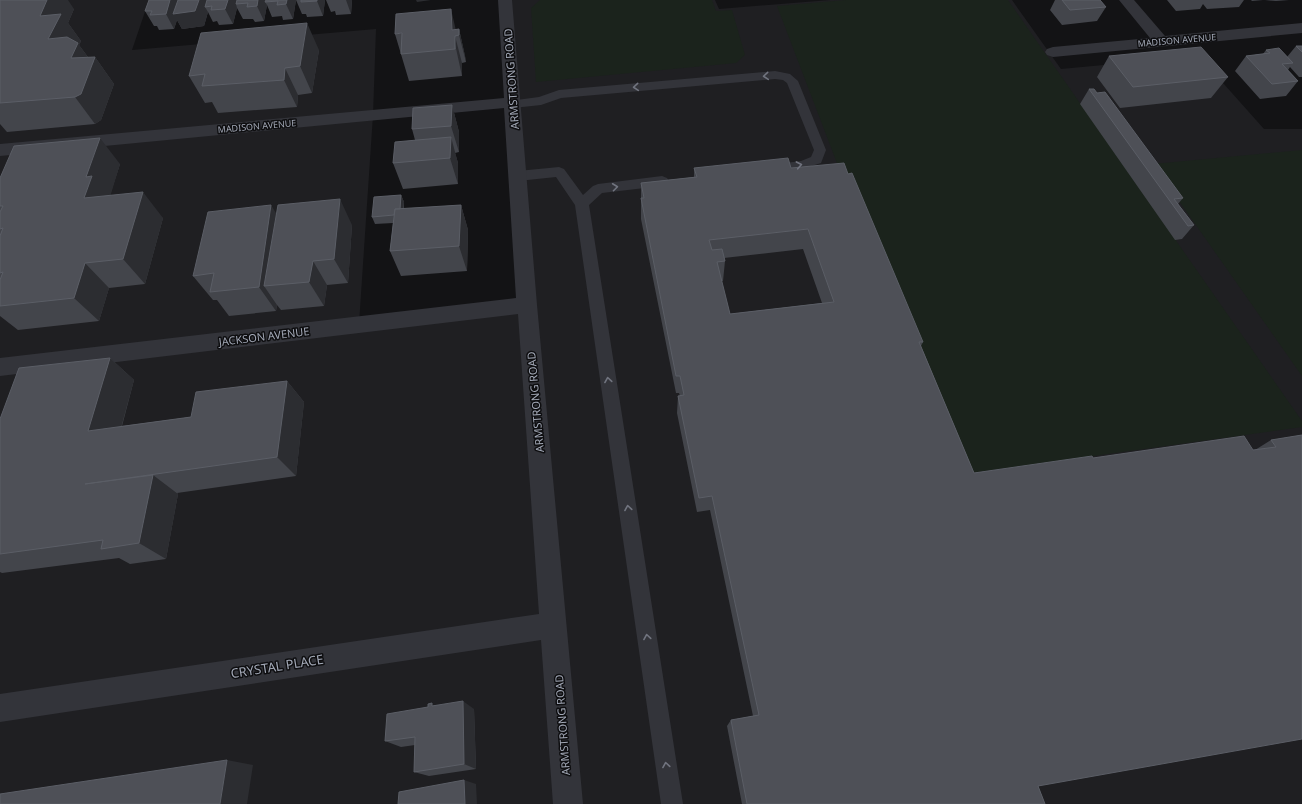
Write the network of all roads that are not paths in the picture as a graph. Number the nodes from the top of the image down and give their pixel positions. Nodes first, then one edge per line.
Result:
1 (505, 0) edge
2 (1126, 0) edge
3 (1302, 28) edge
4 (1161, 41) junction
5 (1053, 52) dead end
6 (513, 103) junction
7 (0, 150) edge
8 (755, 170) edge
9 (518, 176) junction
10 (676, 180) edge
11 (582, 204) junction
12 (527, 305) junction
13 (0, 367) edge
14 (554, 625) junction
15 (0, 708) edge
16 (568, 804) edge
17 (672, 804) edge

1 - 6 street, ARMSTRONG ROAD
2 - 4 street
3 - 4 street, MADISON AVENUE
4 - 5 street, MADISON AVENUE
6 - 7 street, MADISON AVENUE
8 -> 6 lane
6 - 9 street, ARMSTRONG ROAD
9 - 11 lane
9 - 12 street, ARMSTRONG ROAD
11 -> 10 lane
17 -> 11 lane
12 - 13 street, JACKSON AVENUE
12 - 14 street, ARMSTRONG ROAD
14 - 15 street, CRYSTAL PLACE
14 - 16 street, ARMSTRONG ROAD

